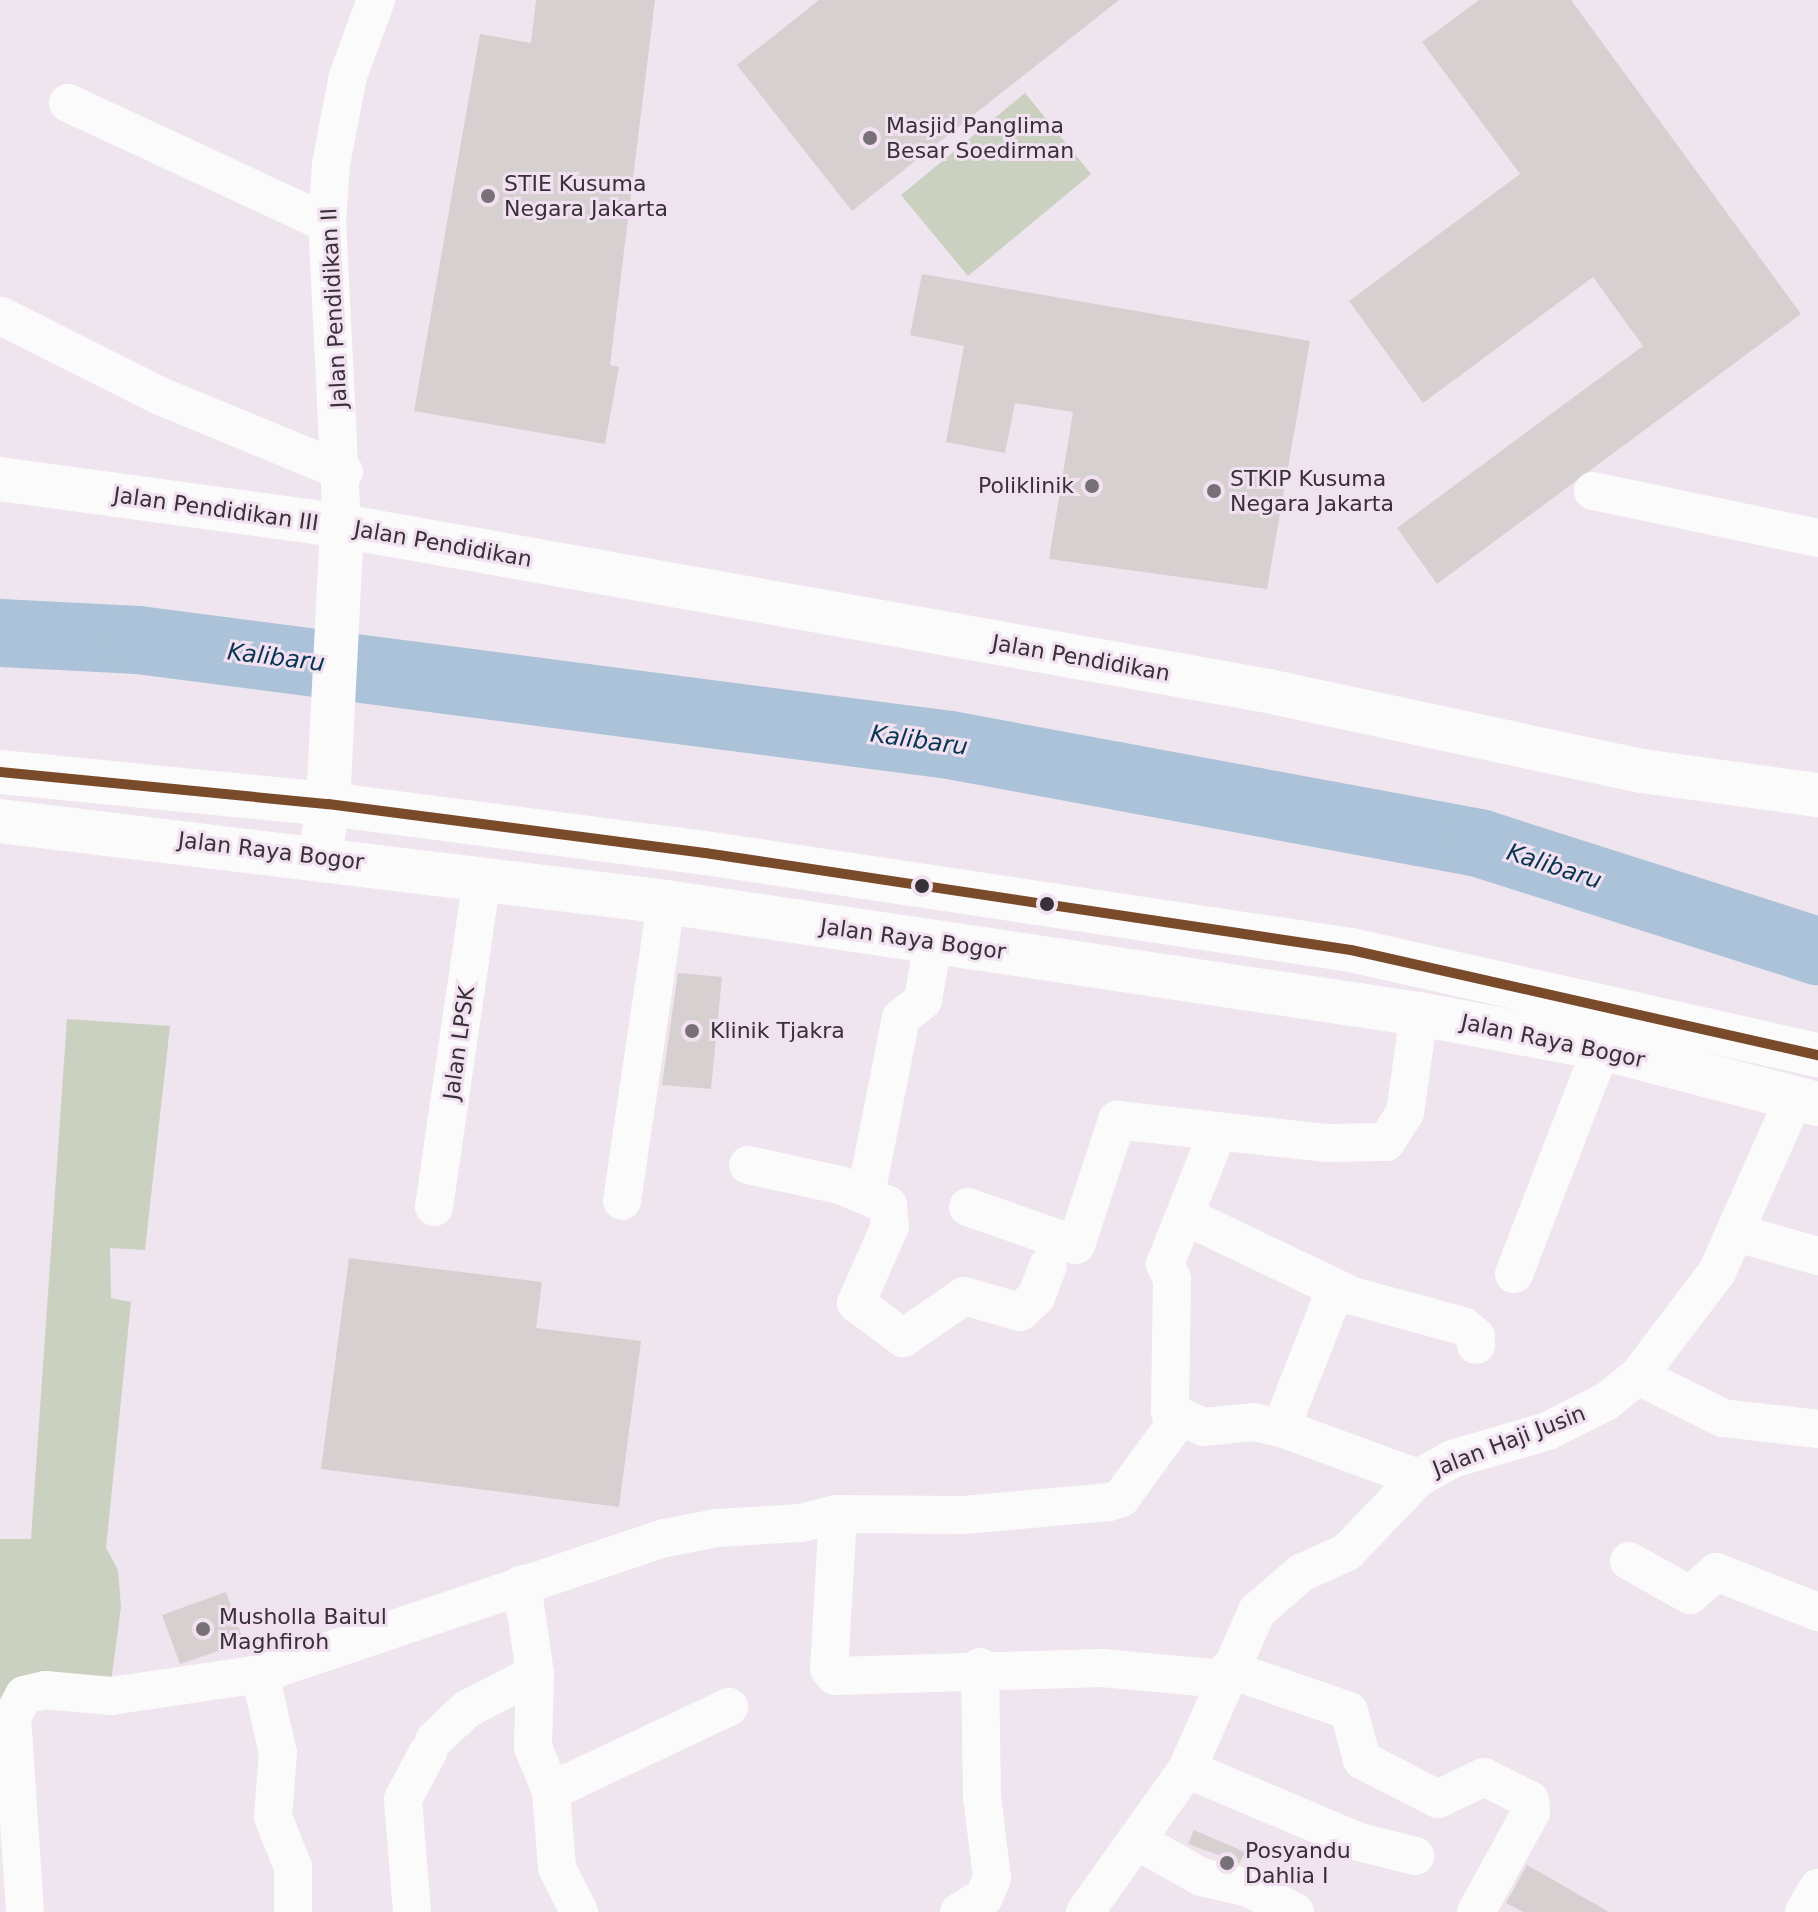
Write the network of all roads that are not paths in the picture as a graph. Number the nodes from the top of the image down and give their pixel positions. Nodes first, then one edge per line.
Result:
1 (376, 0) edge
2 (68, 103) dead end
3 (327, 223) junction
4 (1, 316) edge
5 (344, 472) junction
6 (0, 479) edge
7 (1593, 491) dead end
8 (342, 526) junction
9 (1818, 538) edge
10 (0, 772) edge
11 (1818, 795) edge
12 (328, 804) junction
13 (0, 821) edge
14 (320, 856) junction
15 (482, 879) junction
16 (666, 902) junction
17 (933, 942) junction
18 (1419, 1014) junction
19 (1601, 1048) junction
20 (1818, 1055) edge
21 (1806, 1101) edge
22 (1218, 1131) junction
23 (748, 1165) dead end
24 (866, 1194) junction
25 (622, 1201) dead end
26 (434, 1207) dead end
27 (968, 1207) dead end
28 (1185, 1216) junction
29 (1737, 1233) junction
30 (1818, 1256) edge
31 (1048, 1266) dead end
32 (1514, 1274) dead end
33 (1336, 1288) junction
34 (1476, 1345) dead end
35 (1638, 1376) junction
36 (1178, 1420) junction
37 (1281, 1428) junction
38 (1818, 1429) edge
39 (1418, 1478) junction
40 (838, 1514) junction
41 (1629, 1561) dead end
42 (522, 1584) junction
43 (1818, 1612) edge
44 (980, 1667) junction
45 (260, 1674) junction
46 (535, 1674) junction
47 (1225, 1674) junction
48 (729, 1707) dead end
49 (1187, 1769) junction
50 (545, 1780) junction
51 (11, 1811) edge
52 (1136, 1840) junction
53 (1415, 1856) dead end
54 (12, 1863) edge
55 (1818, 1888) edge
56 (25, 1912) edge
57 (293, 1912) edge
58 (412, 1912) edge
59 (579, 1912) edge
60 (959, 1912) edge
61 (1085, 1912) edge
62 (1295, 1912) edge
63 (1476, 1912) edge
64 (1804, 1912) edge

1 - 3 street, Jalan Pendidikan II
2 - 3 street
3 - 5 street, Jalan Pendidikan II
4 - 5 street
5 - 8 street, Jalan Pendidikan II
6 - 8 main road, Jalan Pendidikan III
7 - 9 street
8 - 11 main road, Jalan Pendidikan
8 - 12 main road, Jalan Pendidikan III
10 - 12 main road, Jalan Raya Bogor
12 - 14 main road, Jalan Pendidikan III
12 - 20 main road, Jalan Raya Bogor
13 - 14 main road, Jalan Raya Bogor
14 - 15 main road, Jalan Raya Bogor
15 - 16 main road, Jalan Raya Bogor
15 - 26 street, Jalan LPSK
16 - 17 main road, Jalan Raya Bogor
16 - 25 street
17 - 18 main road, Jalan Raya Bogor
17 - 24 street
18 - 19 main road, Jalan Raya Bogor
18 - 22 street
19 - 21 main road, Jalan Raya Bogor
19 - 32 street
21 - 29 street, Jalan Haji Jusin
22 - 27 street
22 - 28 street
23 - 24 street
24 - 31 street
28 - 33 street
28 - 36 street
29 - 30 street
29 - 35 street, Jalan Haji Jusin
33 - 34 street
33 - 37 street
35 - 38 street
35 - 39 street, Jalan Haji Jusin
36 - 37 street
36 - 40 street
37 - 39 street
39 - 47 street, Jalan Haji Jusin
40 - 42 street
40 - 44 street
41 - 43 street
42 - 45 street
42 - 46 street
44 - 47 street
44 - 60 street
45 - 51 street
45 - 57 street
46 - 50 street
46 - 58 street
47 - 49 street, Jalan Haji Jusin
47 - 63 street
48 - 50 street
49 - 52 street, Jalan Haji Jusin
49 - 53 street
50 - 59 street
51 - 54 street
52 - 61 street, Jalan Haji Jusin
52 - 62 street
54 - 56 street
55 - 64 street

